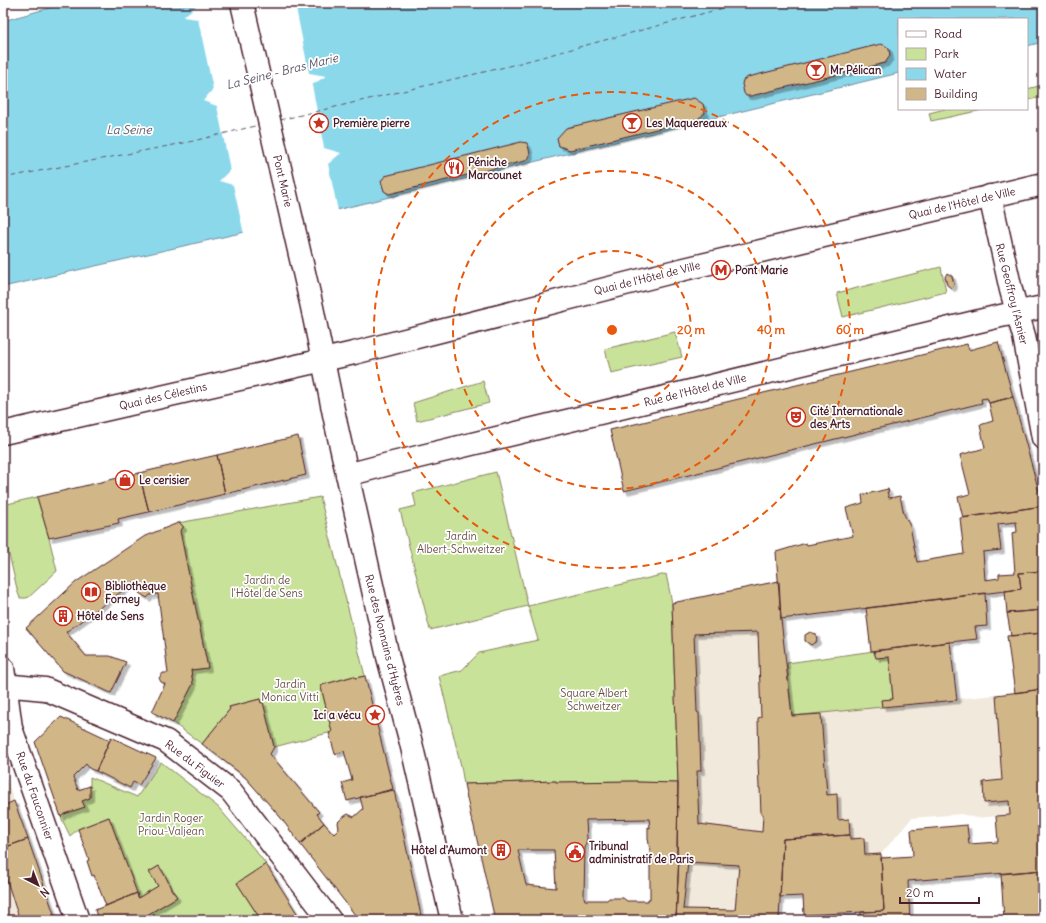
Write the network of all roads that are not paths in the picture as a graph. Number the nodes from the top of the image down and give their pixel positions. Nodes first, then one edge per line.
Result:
1 (242, 3) edge
2 (1043, 184) edge
3 (990, 196) junction
4 (1043, 307) edge
5 (1018, 312) junction
6 (322, 360) junction
7 (3, 433) edge
8 (1043, 438) edge
9 (347, 475) junction
10 (4, 680) edge
11 (78, 920) edge
12 (330, 920) edge
13 (452, 920) edge

1 - 6 street, Pont Marie
2 - 3 street, Quai de l'Hôtel de Ville
3 - 5 street, Rue Geoffroy l'Asnier
3 - 6 street, Quai de l'Hôtel de Ville
4 - 5 street, Rue de l'Hôtel de Ville
5 - 8 street, Rue Geoffroy l'Asnier
5 - 9 street, Rue de l'Hôtel de Ville
6 - 7 street, Quai des Célestins
6 - 9 street, Rue des Nonnains d'Hyères
9 - 13 street, Rue des Nonnains d'Hyères
10 - 11 street, Rue du Fauconnier
10 - 12 street, Rue du Figuier

